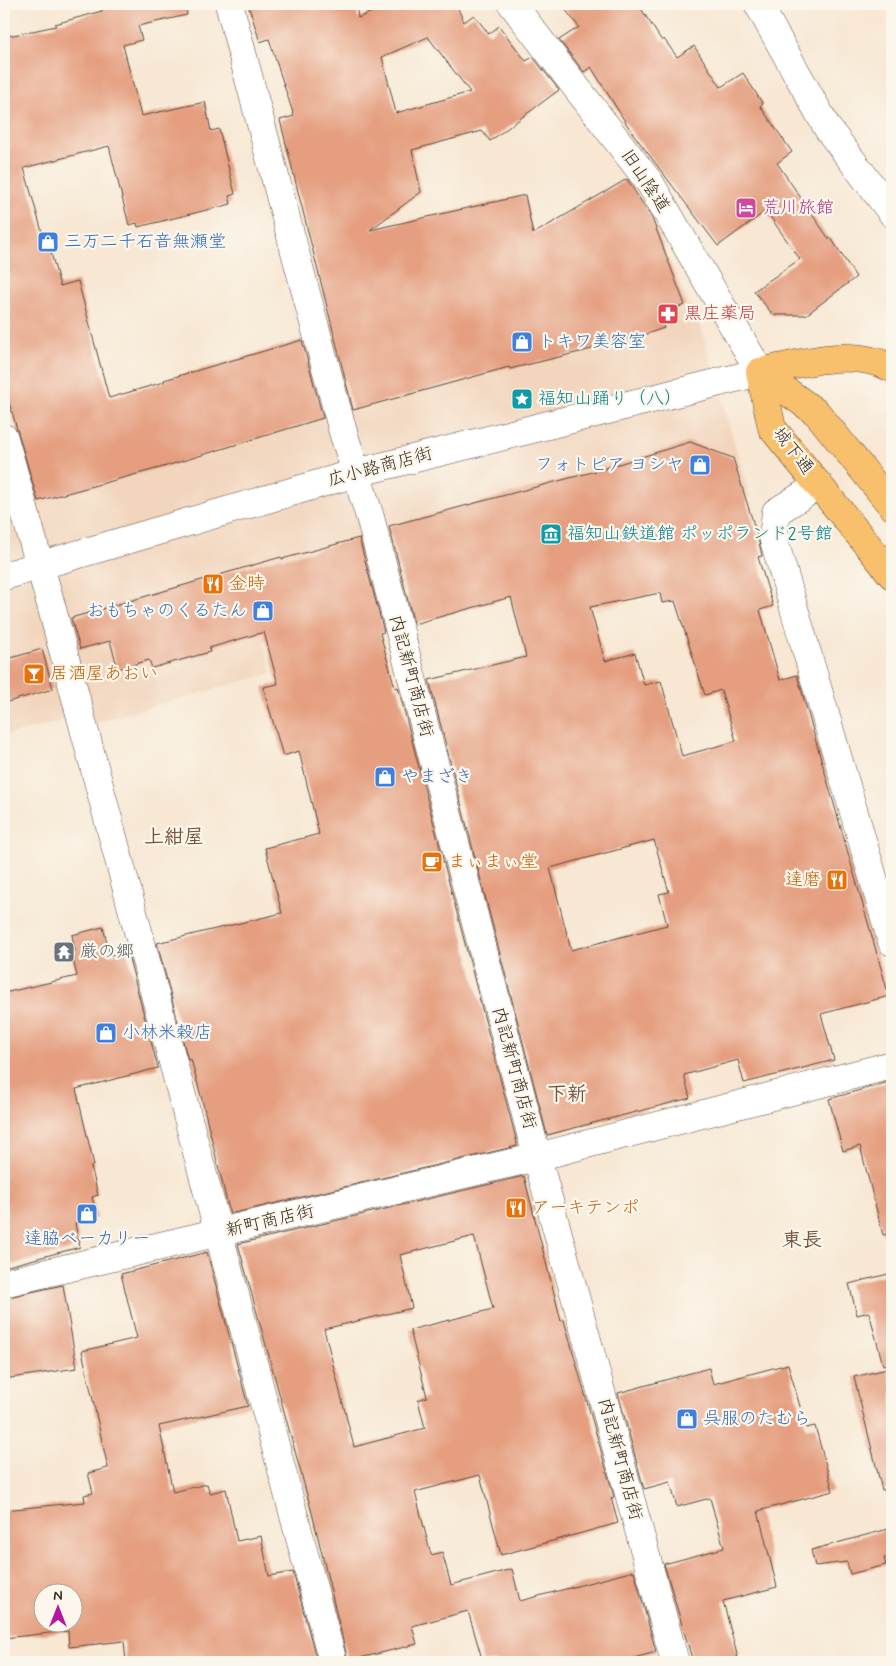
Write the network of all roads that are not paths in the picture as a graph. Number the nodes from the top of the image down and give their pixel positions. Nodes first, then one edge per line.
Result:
1 (229, 4) edge
2 (512, 4) edge
3 (758, 4) edge
4 (892, 212) edge
5 (892, 368) edge
6 (760, 372) junction
7 (4, 438) edge
8 (356, 473) junction
9 (819, 485) junction
10 (892, 506) edge
11 (39, 566) junction
12 (892, 575) edge
13 (4, 576) edge
14 (892, 942) edge
15 (892, 1065) edge
16 (537, 1157) junction
17 (217, 1234) junction
18 (4, 1284) edge
19 (333, 1662) edge
20 (675, 1662) edge

1 - 8 street, 内記新町商店街
2 - 6 street, 旧山陰道
3 - 4 street
5 - 6 main road
6 - 8 street, 広小路商店街
6 - 9 main road, 城下通
6 - 10 main road
7 - 11 street
8 - 11 street, 広小路商店街
8 - 16 street, 内記新町商店街
9 - 12 main road, 城下通
9 - 14 street
11 - 13 street, 広小路商店街
11 - 17 street
15 - 16 street, 新町商店街
16 - 17 street, 新町商店街
16 - 20 street, 内記新町商店街
17 - 18 street, 新町商店街
17 - 19 street

